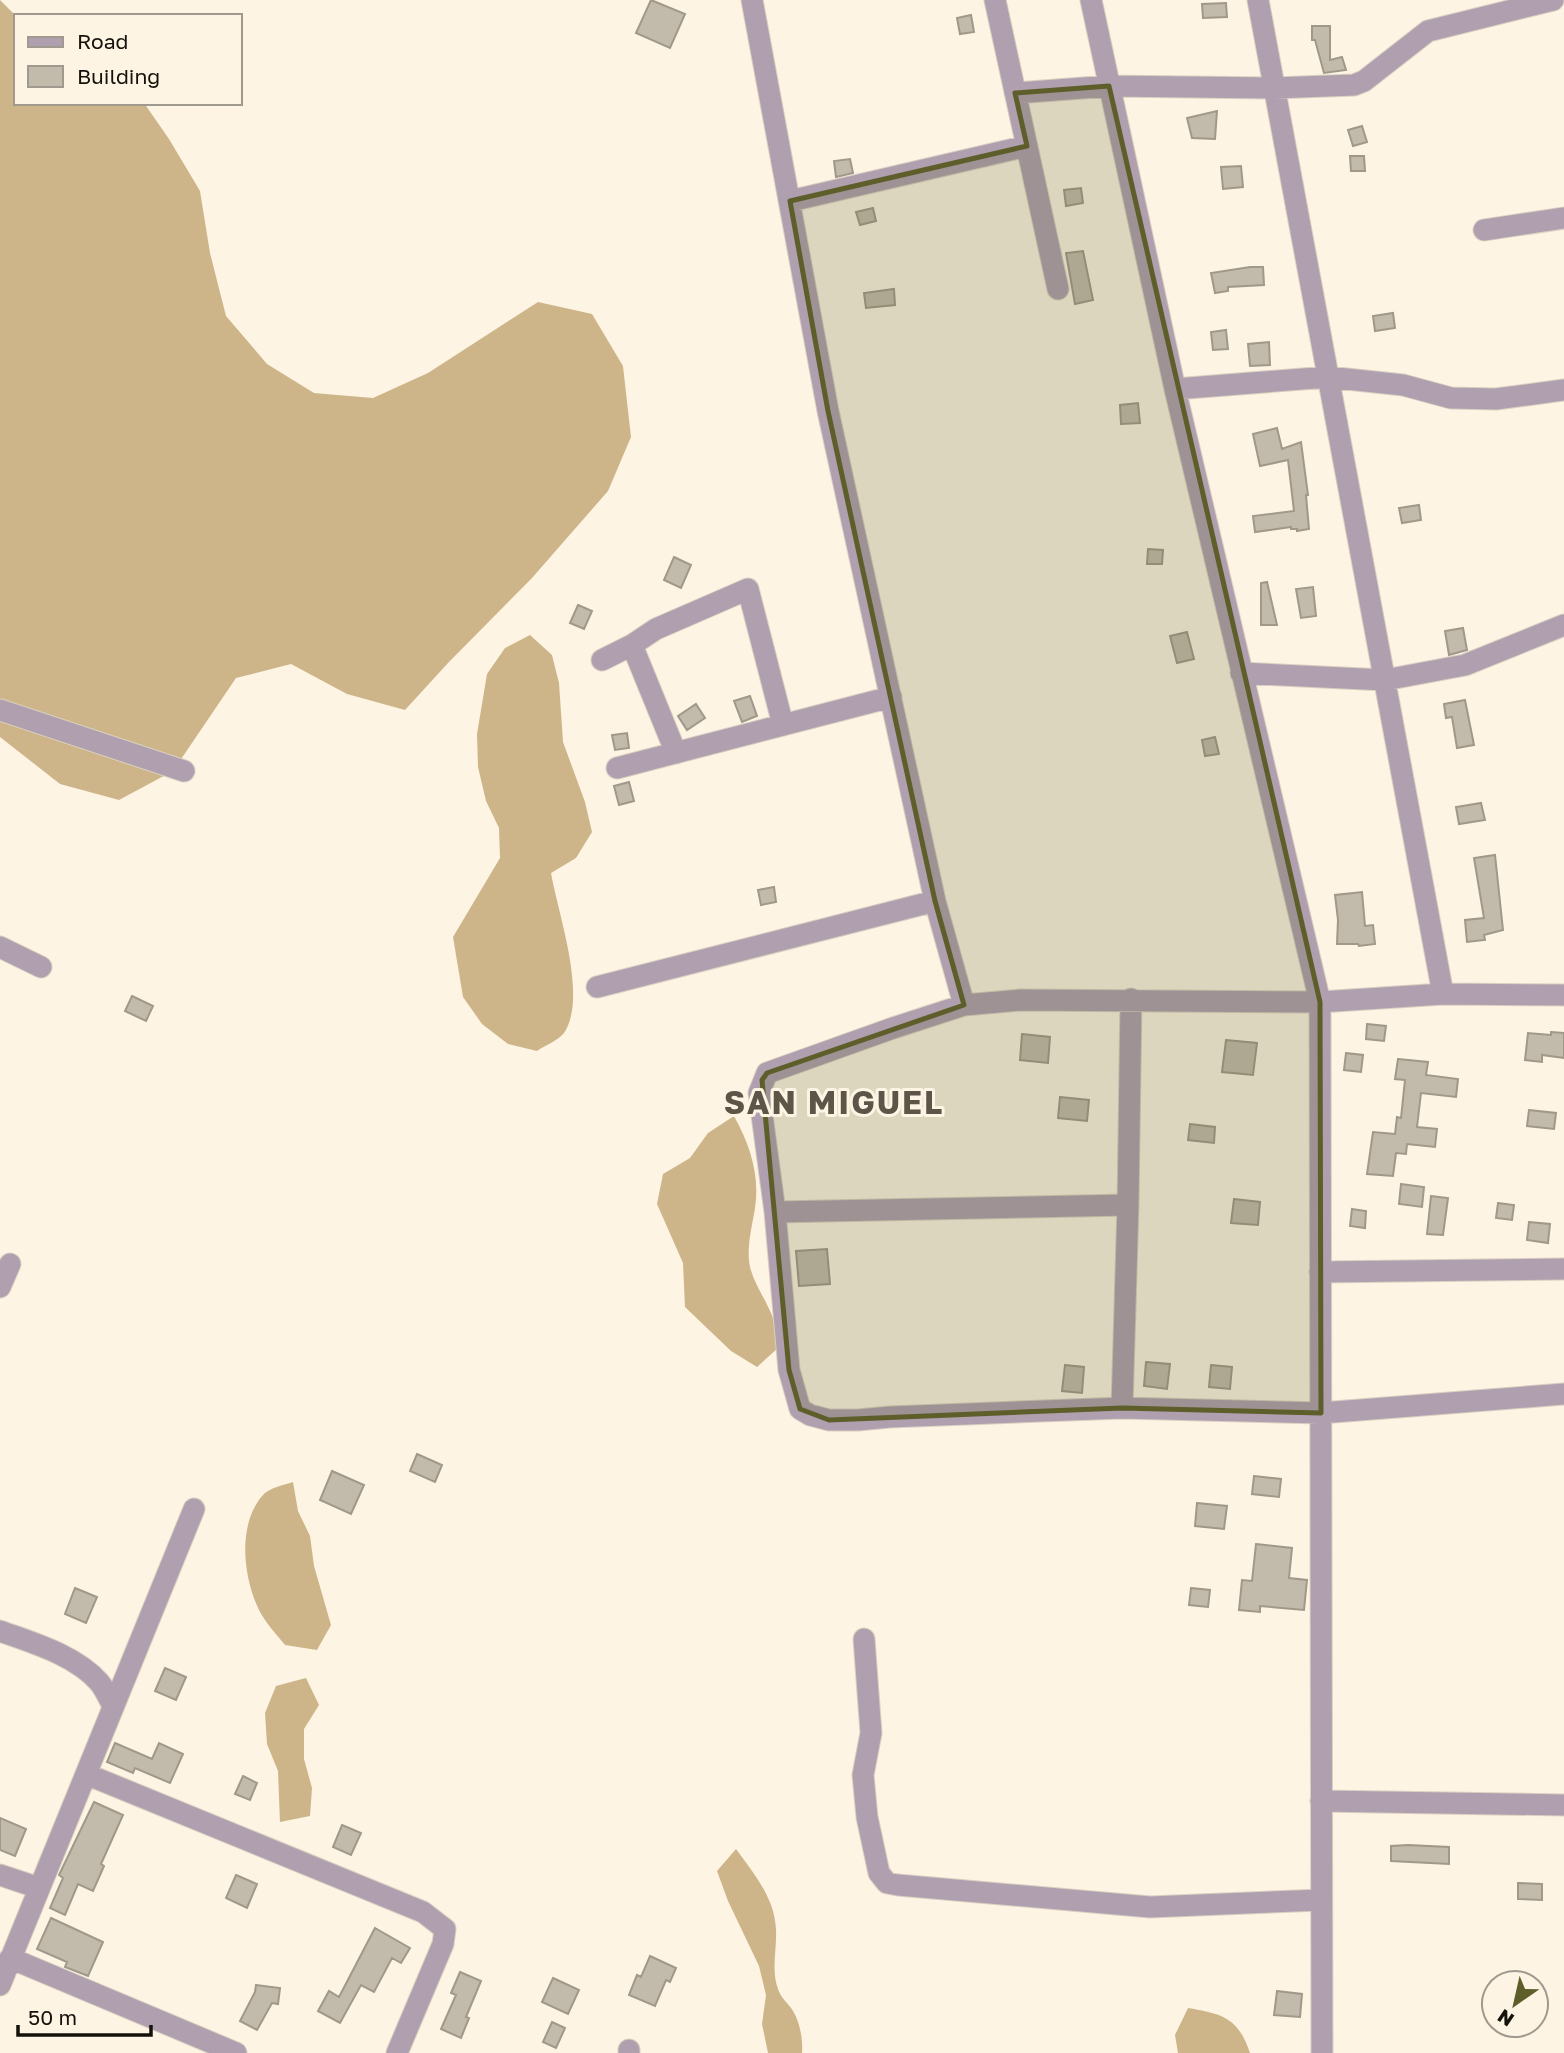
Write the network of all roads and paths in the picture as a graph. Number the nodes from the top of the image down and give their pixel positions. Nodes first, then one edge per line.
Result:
1 (752, 0) edge
2 (995, 0) edge
3 (1091, 0) edge
4 (1258, 0) edge
5 (1553, 0) edge
6 (1109, 86) junction
7 (1274, 88) junction
8 (1015, 93) junction
9 (1027, 146) junction
10 (790, 201) junction
11 (1564, 218) edge
12 (1484, 230) dead end
13 (1058, 289) dead end
14 (1328, 377) junction
15 (1175, 389) junction
16 (1564, 390) edge
17 (1564, 625) edge
18 (632, 645) junction
19 (602, 660) dead end
20 (1241, 673) junction
21 (1385, 680) junction
22 (891, 697) junction
23 (0, 710) edge
24 (783, 726) junction
25 (676, 753) junction
26 (617, 768) dead end
27 (184, 771) dead end
28 (935, 901) junction
29 (0, 947) edge
30 (41, 967) dead end
31 (597, 987) dead end
32 (1443, 994) junction
33 (1564, 995) edge
34 (1131, 999) junction
35 (1320, 1002) junction
36 (964, 1005) junction
37 (1128, 1205) junction
38 (775, 1212) junction
39 (10, 1264) dead end
40 (1564, 1269) edge
41 (1320, 1272) junction
42 (0, 1287) edge
43 (1564, 1394) edge
44 (1122, 1408) junction
45 (1321, 1413) junction
46 (194, 1509) dead end
47 (0, 1631) edge
48 (864, 1639) dead end
49 (113, 1706) junction
50 (86, 1773) junction
51 (1321, 1801) junction
52 (1564, 1805) edge
53 (0, 1875) edge
54 (39, 1888) junction
55 (1321, 1900) junction
56 (10, 1958) junction
57 (0, 1985) edge
58 (236, 2053) edge
59 (397, 2053) edge
60 (1322, 2053) edge

1 - 10 street
2 - 8 street
3 - 6 street
4 - 7 street
5 - 7 street
6 - 7 street
6 - 8 street
6 - 15 street
7 - 14 street
8 - 9 street
9 - 10 street
9 - 13 street
10 - 22 street
11 - 12 street
14 - 15 street
14 - 16 street
14 - 21 street
15 - 20 street
17 - 21 street
18 - 19 street
18 - 24 street
18 - 25 street
20 - 21 street
20 - 35 street
21 - 32 street
22 - 24 street
22 - 28 street
23 - 27 street
24 - 25 street
25 - 26 street
28 - 31 street
28 - 36 street
29 - 30 street
32 - 33 street
32 - 35 street
34 - 35 street
34 - 36 street
34 - 37 street
35 - 41 street
36 - 38 street
37 - 38 street
37 - 44 street
38 - 44 street
39 - 42 street
40 - 41 street
41 - 45 street
43 - 45 street
44 - 45 street
45 - 51 street
46 - 49 street
47 - 49 street
48 - 55 street
49 - 50 street
50 - 54 street
50 - 59 street
51 - 52 street
51 - 55 street
53 - 54 street
54 - 56 street
55 - 60 street
56 - 57 street
56 - 58 street

